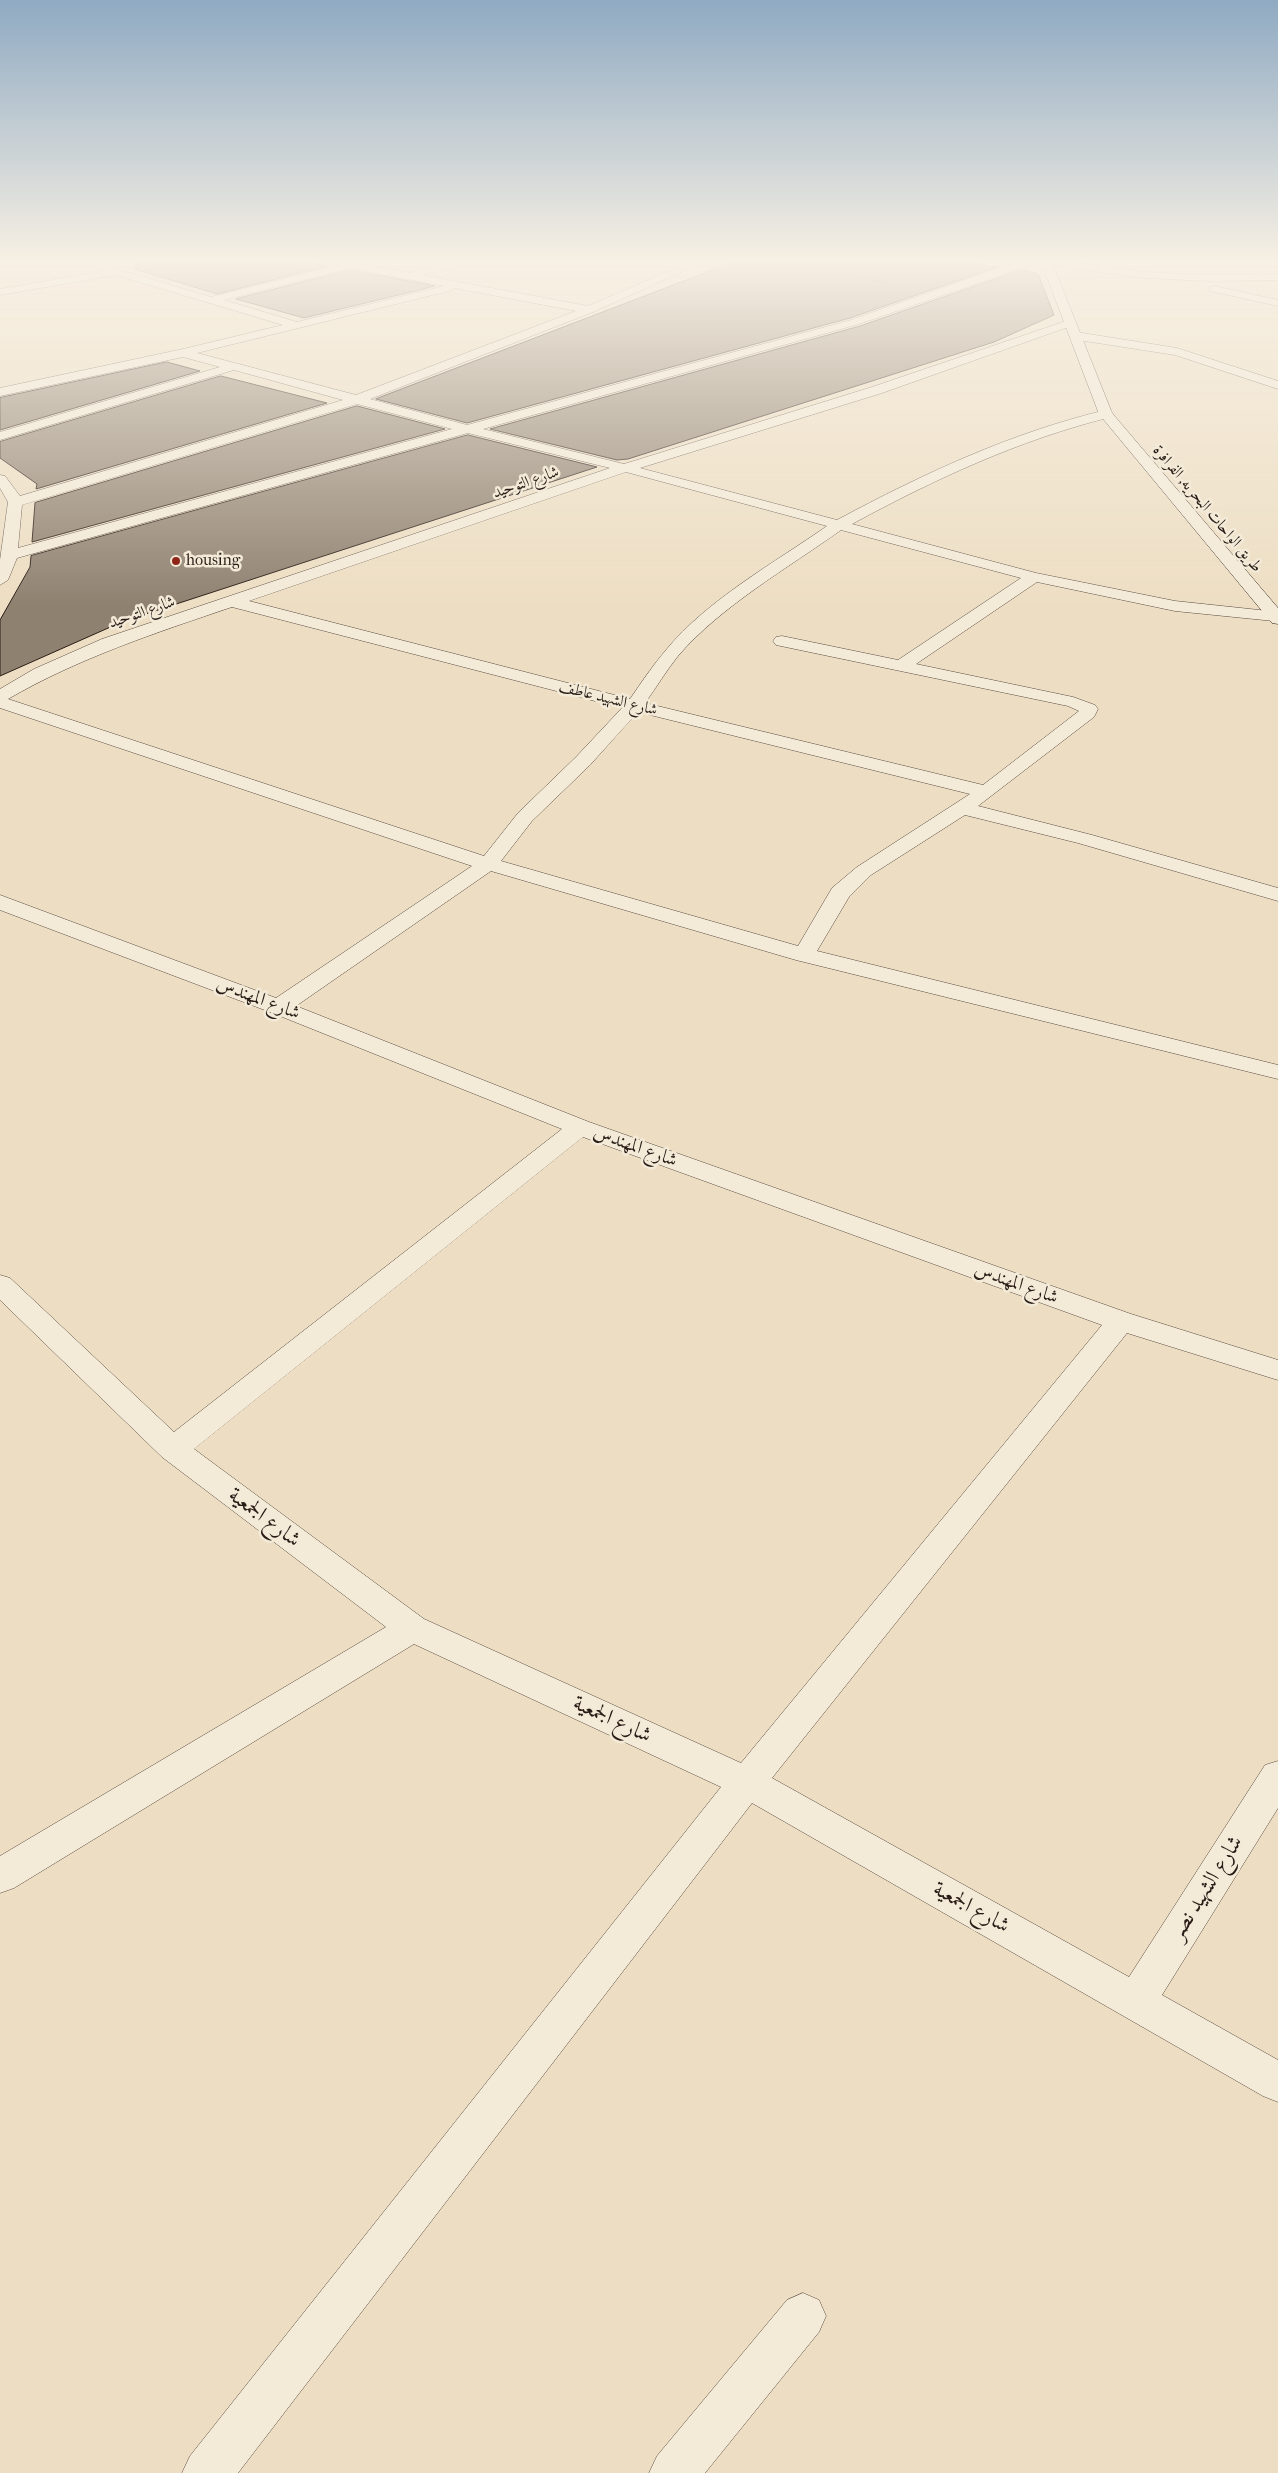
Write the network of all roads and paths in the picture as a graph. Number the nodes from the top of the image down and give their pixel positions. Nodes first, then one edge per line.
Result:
1 (77, 375) edge
2 (204, 375) edge
3 (264, 375) edge
4 (420, 375) edge
5 (665, 375) edge
6 (927, 375) edge
7 (1091, 375) edge
8 (1249, 375) edge
9 (1278, 385) edge
10 (0, 392) edge
11 (356, 400) junction
12 (1106, 414) junction
13 (470, 430) junction
14 (0, 436) edge
15 (625, 468) junction
16 (0, 479) edge
17 (15, 502) junction
18 (838, 525) junction
19 (10, 555) junction
20 (1034, 577) junction
21 (0, 580) edge
22 (230, 601) junction
23 (1276, 618) edge
24 (782, 642) dead end
25 (901, 666) junction
26 (0, 696) edge
27 (0, 702) edge
28 (634, 706) junction
29 (987, 792) junction
30 (960, 808) junction
31 (488, 864) junction
32 (1278, 895) edge
33 (0, 902) edge
34 (804, 955) junction
35 (278, 1007) junction
36 (1278, 1072) edge
37 (580, 1127) junction
38 (0, 1284) edge
39 (1121, 1321) junction
40 (1278, 1370) edge
41 (173, 1450) junction
42 (412, 1628) junction
43 (1278, 1776) edge
44 (747, 1782) junction
45 (0, 1876) edge
46 (1136, 2001) junction
47 (1278, 2082) edge
48 (803, 2316) dead end
49 (208, 2473) edge
50 (674, 2473) edge

1 - 10 street
2 - 14 street
3 - 11 street
4 - 11 street
5 - 13 street
6 - 15 street, شارع التوحيد
7 - 12 street, طريق الواحات البحريه, الفرافرة
8 - 9 street
11 - 13 street
11 - 17 street
12 - 18 street
12 - 23 street, طريق الواحات البحريه, الفرافرة
13 - 15 street
13 - 19 street
15 - 18 street
15 - 22 street, شارع التوحيد
16 - 17 street
17 - 19 street
18 - 20 street
18 - 28 street
19 - 21 street
20 - 23 street
20 - 25 street
22 - 26 street, شارع التوحيد
22 - 28 street, شارع الشهيد عاطف
24 - 25 street
25 - 29 street
27 - 31 street
28 - 29 street, شارع الشهيد عاطف
28 - 31 street
29 - 30 street
30 - 32 street
30 - 34 street
31 - 34 street
31 - 35 street
33 - 35 street, شارع المهندس
34 - 36 street
35 - 37 street, شارع المهندس
37 - 39 street, شارع المهندس
37 - 41 street
38 - 41 street, شارع الجمعية
39 - 40 street, شارع المهندس
39 - 44 street
41 - 42 street, شارع الجمعية
42 - 44 street, شارع الجمعية
42 - 45 street
43 - 46 street, شارع الشهيد نصر
44 - 46 street, شارع الجمعية
44 - 49 street
46 - 47 street, شارع الجمعية
48 - 50 street

